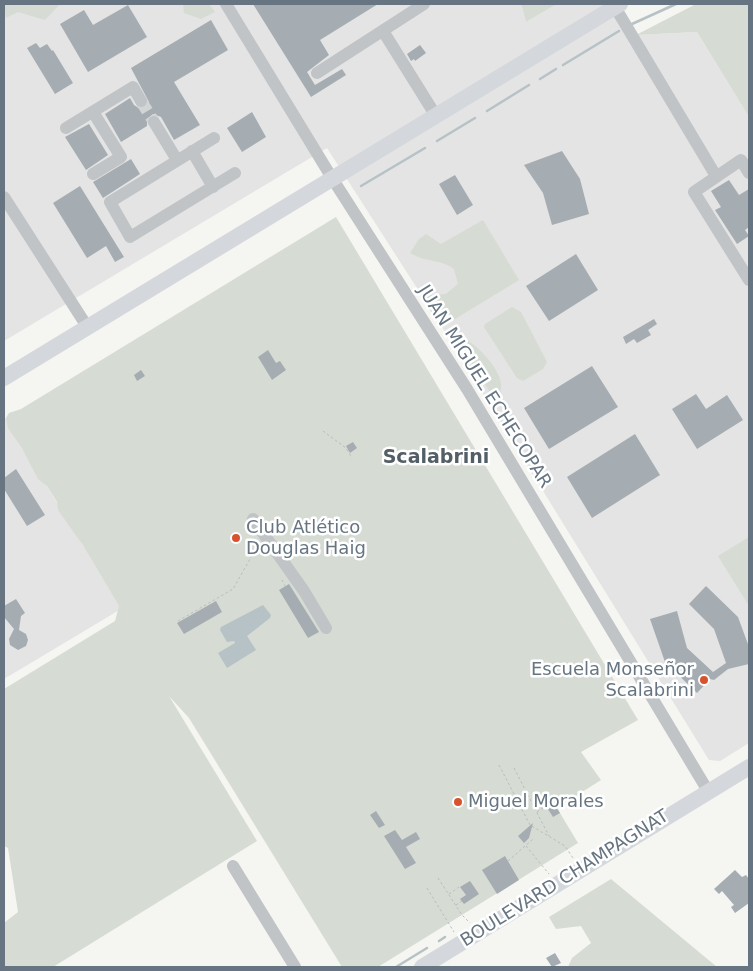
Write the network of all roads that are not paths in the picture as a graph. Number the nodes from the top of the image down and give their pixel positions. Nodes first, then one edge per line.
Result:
1 (226, 4) edge
2 (424, 4) edge
3 (618, 5) edge
4 (383, 30) junction
5 (316, 73) dead end
6 (141, 101) tunnel mouth
7 (93, 112) junction
8 (436, 116) junction
9 (154, 122) tunnel mouth
10 (66, 128) dead end
11 (214, 138) dead end
12 (192, 151) junction
13 (177, 160) junction
14 (749, 173) edge
15 (93, 174) dead end
16 (235, 174) dead end
17 (716, 176) junction
18 (332, 178) junction
19 (213, 187) junction
20 (4, 197) edge
21 (749, 280) edge
22 (88, 328) junction
23 (4, 378) edge
24 (253, 519) dead end
25 (326, 628) dead end
26 (749, 758) edge
27 (749, 766) edge
28 (707, 788) junction
29 (233, 866) dead end
30 (295, 967) edge
31 (422, 967) edge

1 - 18 street, JUAN MIGUEL ECHECOPAR
2 - 4 street
3 - 8 main road
3 - 17 street
4 - 5 street
4 - 8 street
6 - 7 street
7 - 10 street
7 - 15 street
8 - 18 main road
9 - 13 street
11 - 12 street
12 - 13 street
12 - 19 street
13 - 19 street
14 - 17 street
16 - 19 street
17 - 21 street
18 - 22 main road
18 - 28 street, JUAN MIGUEL ECHECOPAR
20 - 22 street
22 - 23 main road
24 - 25 street
26 - 28 street
27 - 28 main road, BOULEVARD CHAMPAGNAT
28 - 31 main road, BOULEVARD CHAMPAGNAT
29 - 30 street

